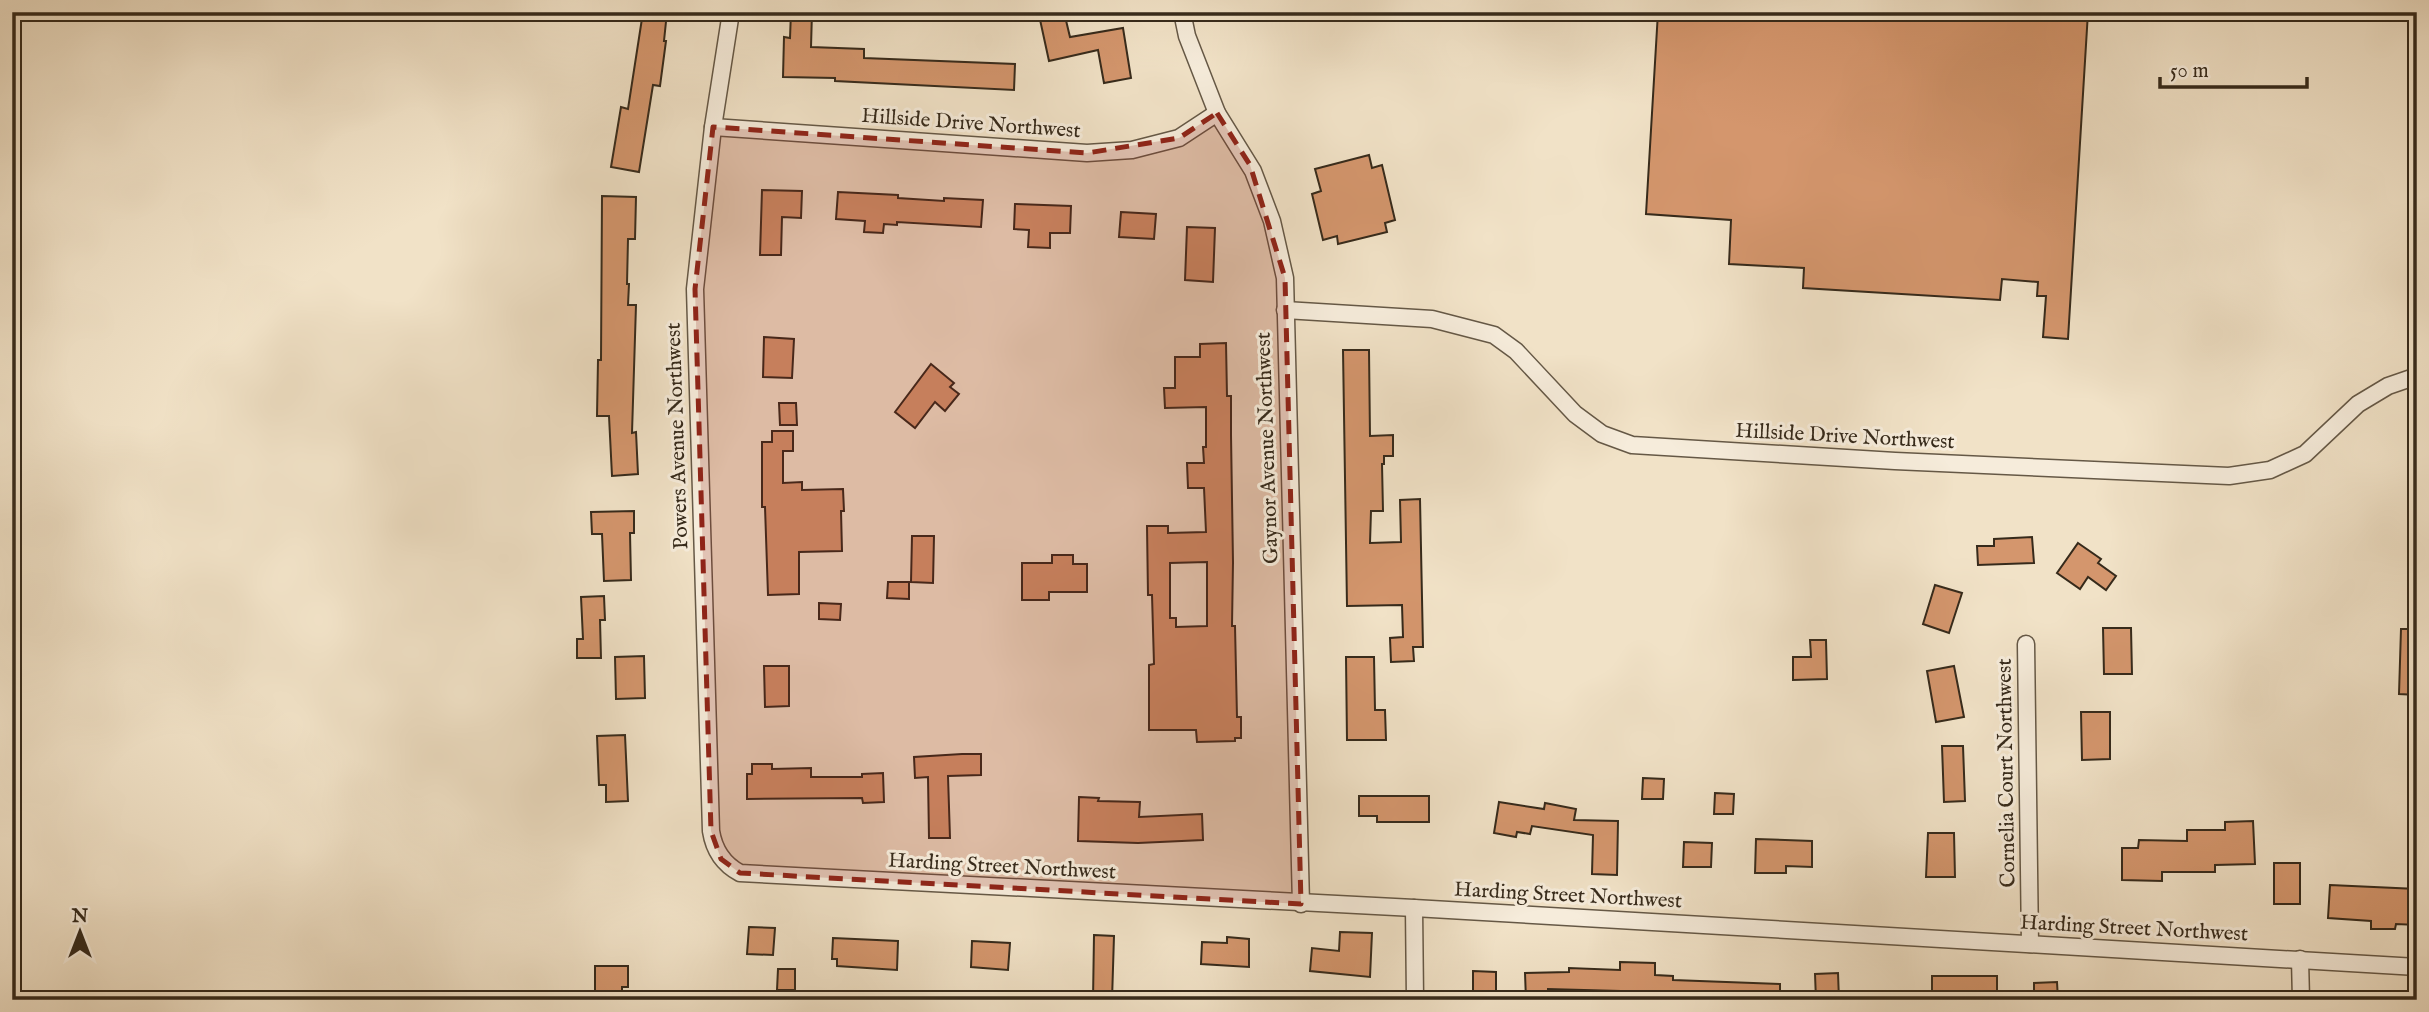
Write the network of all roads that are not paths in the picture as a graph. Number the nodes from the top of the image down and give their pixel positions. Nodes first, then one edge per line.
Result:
1 (731, 12) edge
2 (1182, 12) edge
3 (1217, 113) junction
4 (713, 127) junction
5 (1285, 310) junction
6 (2417, 376) edge
7 (2026, 644) dead end
8 (721, 859) joint
9 (1301, 904) junction
10 (1414, 908) junction
11 (2030, 944) junction
12 (2300, 959) junction
13 (2417, 967) edge
14 (1415, 1000) edge
15 (2301, 1000) edge

1 - 4 street, Powers Avenue Northwest
2 - 3 street, Gaynor Avenue Northwest
3 - 4 street, Hillside Drive Northwest
3 - 5 street, Gaynor Avenue Northwest
4 - 8 street, Powers Avenue Northwest
5 - 6 street, Hillside Drive Northwest
5 - 9 street, Gaynor Avenue Northwest
7 - 11 street, Cornelia Court Northwest
8 - 9 street, Harding Street Northwest
9 - 10 street, Harding Street Northwest
10 - 11 street, Harding Street Northwest
10 - 14 street
11 - 12 street, Harding Street Northwest
12 - 13 street, Harding Street Northwest
12 - 15 street

